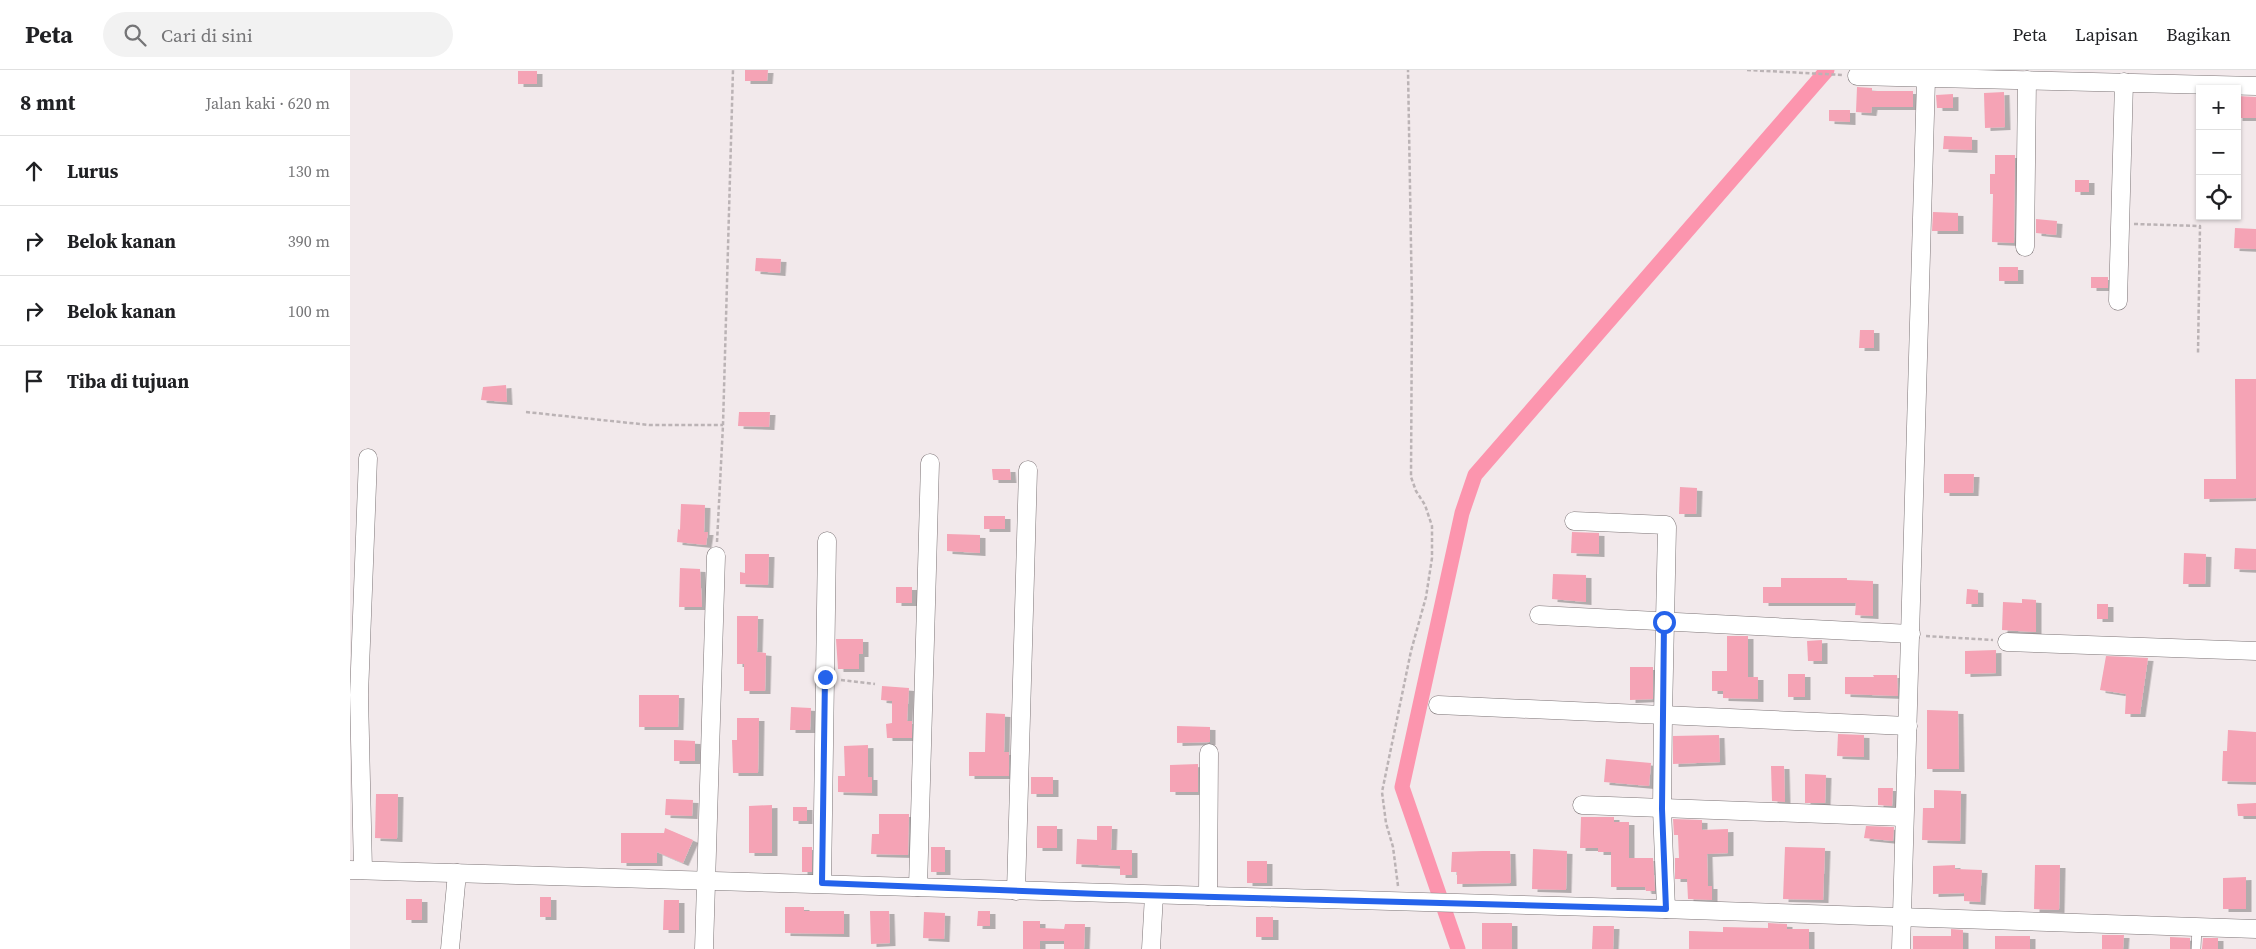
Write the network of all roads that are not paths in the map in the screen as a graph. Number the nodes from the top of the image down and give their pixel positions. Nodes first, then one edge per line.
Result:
1 (1857, 76) road end
2 (1926, 79) junction
3 (2027, 80) junction
4 (2124, 82) junction
5 (2256, 86) edge
6 (2025, 247) dead end
7 (2118, 301) dead end
8 (368, 458) dead end
9 (930, 463) dead end
10 (1028, 470) dead end
11 (1574, 521) dead end
12 (827, 541) dead end
13 (716, 556) road end
14 (1539, 615) dead end
15 (1664, 622) junction
16 (1911, 634) junction
17 (2007, 642) road end
18 (2256, 651) edge
19 (1438, 705) dead end
20 (1663, 715) junction
21 (1908, 726) junction
22 (1209, 753) dead end
23 (1582, 805) dead end
24 (1662, 809) junction
25 (1904, 817) junction
26 (357, 870) edge
27 (456, 873) junction
28 (706, 882) junction
29 (822, 883) junction
30 (918, 887) junction
31 (1016, 891) junction
32 (1154, 895) junction
33 (1208, 896) junction
34 (1666, 909) junction
35 (1903, 917) junction
36 (2197, 927) junction
37 (2256, 929) edge
38 (450, 949) edge
39 (704, 949) edge
40 (1151, 949) edge
41 (1901, 949) edge
42 (2196, 949) edge

1 - 2 street
2 - 3 street
2 - 16 street
3 - 4 street
3 - 6 street
4 - 5 street
4 - 7 street
8 - 26 street
9 - 30 street
10 - 31 street
11 - 15 street
12 - 29 street
13 - 28 street
14 - 15 street
15 - 16 street
15 - 20 street
16 - 21 street
17 - 18 street
19 - 20 street
20 - 21 street
20 - 24 street
21 - 25 street
22 - 33 street
23 - 24 street
24 - 25 street
24 - 34 street
25 - 35 street
26 - 27 street
27 - 28 street
27 - 38 street
28 - 29 street
28 - 39 street
29 - 30 street
30 - 31 street
31 - 32 street
32 - 33 street
32 - 40 street
33 - 34 street
34 - 35 street
35 - 36 street
35 - 41 street
36 - 37 street
36 - 42 lane

